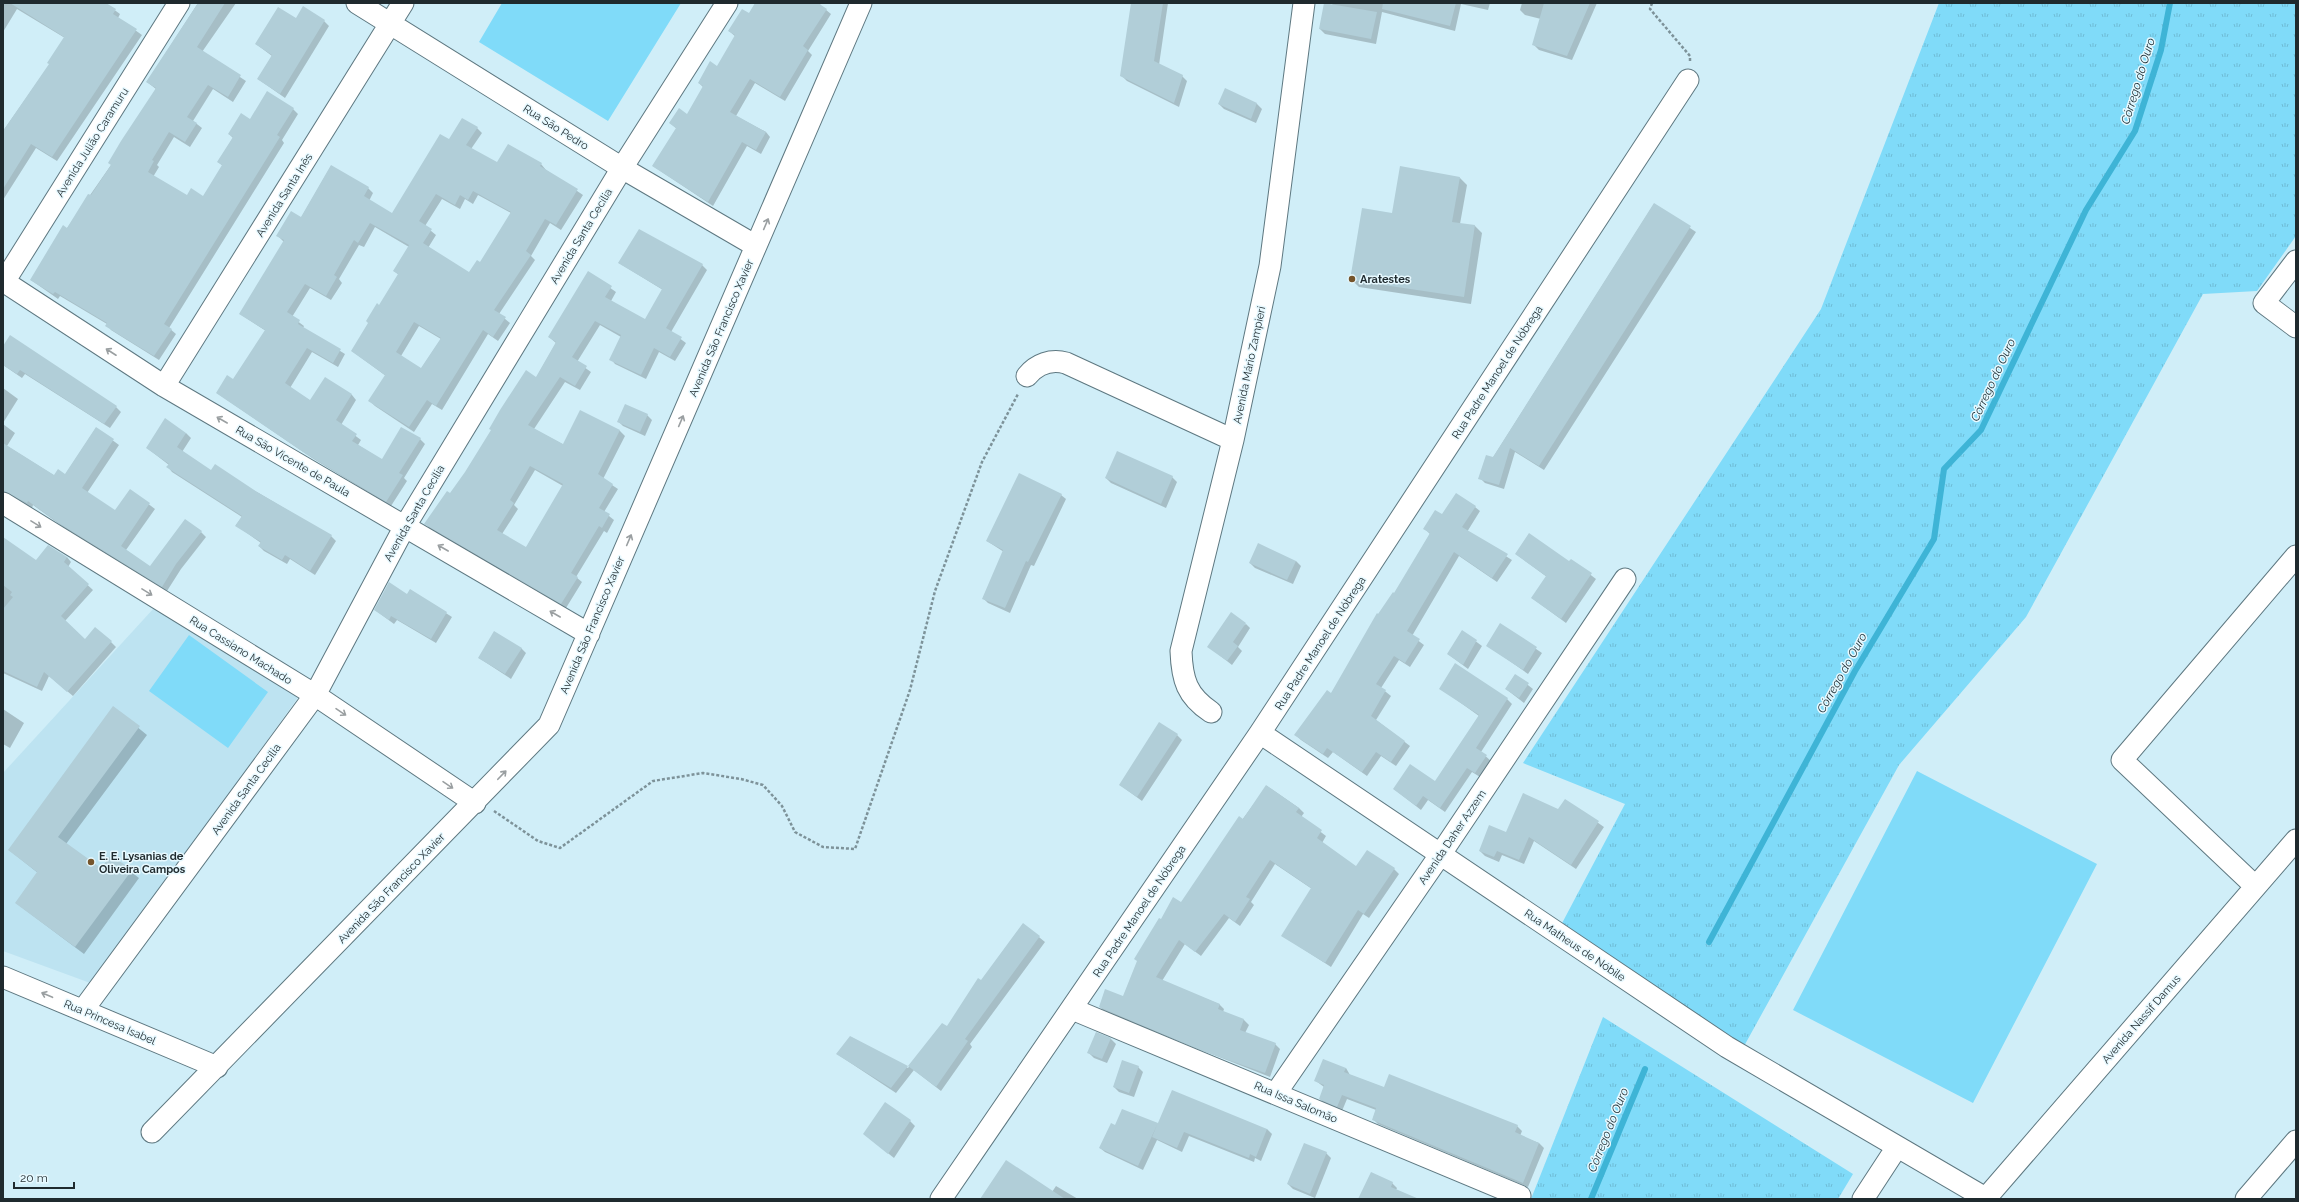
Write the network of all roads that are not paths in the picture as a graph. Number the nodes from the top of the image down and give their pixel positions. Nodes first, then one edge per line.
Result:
1 (179, 3) edge
2 (357, 3) edge
3 (403, 3) edge
4 (727, 3) edge
5 (861, 3) edge
6 (1304, 3) edge
7 (390, 24) junction
8 (1688, 80) road end
9 (622, 168) junction
10 (756, 246) junction
11 (2296, 261) edge
12 (4, 281) edge
13 (2296, 327) edge
14 (1027, 376) road end
15 (164, 386) junction
16 (1233, 440) junction
17 (3, 503) edge
18 (405, 526) junction
19 (2296, 556) edge
20 (1625, 579) dead end
21 (589, 634) junction
22 (315, 695) junction
23 (1211, 712) dead end
24 (1260, 733) junction
25 (475, 803) junction
26 (2296, 840) edge
27 (1440, 855) junction
28 (2255, 886) junction
29 (3, 977) edge
30 (1072, 1009) junction
31 (83, 1010) junction
32 (217, 1066) junction
33 (1276, 1093) junction
34 (152, 1132) dead end
35 (2296, 1140) edge
36 (1897, 1147) junction
37 (1520, 1196) dead end
38 (941, 1199) edge
39 (1863, 1199) edge
40 (1987, 1199) edge
41 (2246, 1199) edge

1 - 12 street, Avenida Julião Caramuru
2 - 7 street, Rua São Pedro
3 - 7 street, Avenida Santa Inês
4 - 9 street, Avenida Santa Cecília
10 -> 5 street, Avenida São Francisco Xavier
6 - 16 street, Avenida Mário Zampieri
7 - 9 street, Rua São Pedro
7 - 15 street, Avenida Santa Inês
8 - 24 street, Rua Padre Manoel de Nóbrega
9 - 10 street, Rua São Pedro
9 - 18 street, Avenida Santa Cecília
21 -> 10 street, Avenida São Francisco Xavier
11 - 13 street
15 -> 12 street, Rua São Vicente de Paula
14 - 16 street
18 -> 15 street, Rua São Vicente de Paula
16 - 23 street, Avenida Mário Zampieri
17 -> 22 street, Rua Cassiano Machado
21 -> 18 street, Rua São Vicente de Paula
18 - 22 street, Avenida Santa Cecília
19 - 28 street
20 - 27 street, Avenida Daher Azzem
25 -> 21 street, Avenida São Francisco Xavier
22 -> 25 street, Rua Cassiano Machado
22 - 31 street, Avenida Santa Cecília
24 - 27 street, Rua Matheus de Nóbile
24 - 30 street, Rua Padre Manoel de Nóbrega
25 - 32 street, Avenida São Francisco Xavier
26 - 28 street, Avenida Nassif Damus
27 - 33 street, Avenida Daher Azzem
27 - 36 street, Rua Matheus de Nóbile
28 - 40 street, Avenida Nassif Damus
31 -> 29 street, Rua Princesa Isabel
30 - 33 street, Rua Issa Salomão
30 - 38 street, Rua Padre Manoel de Nóbrega
31 - 32 street, Rua Princesa Isabel
32 - 34 street, Avenida São Francisco Xavier
33 - 37 street, Rua Issa Salomão
35 - 41 street
36 - 39 street
36 - 40 street, Rua Matheus de Nóbile

